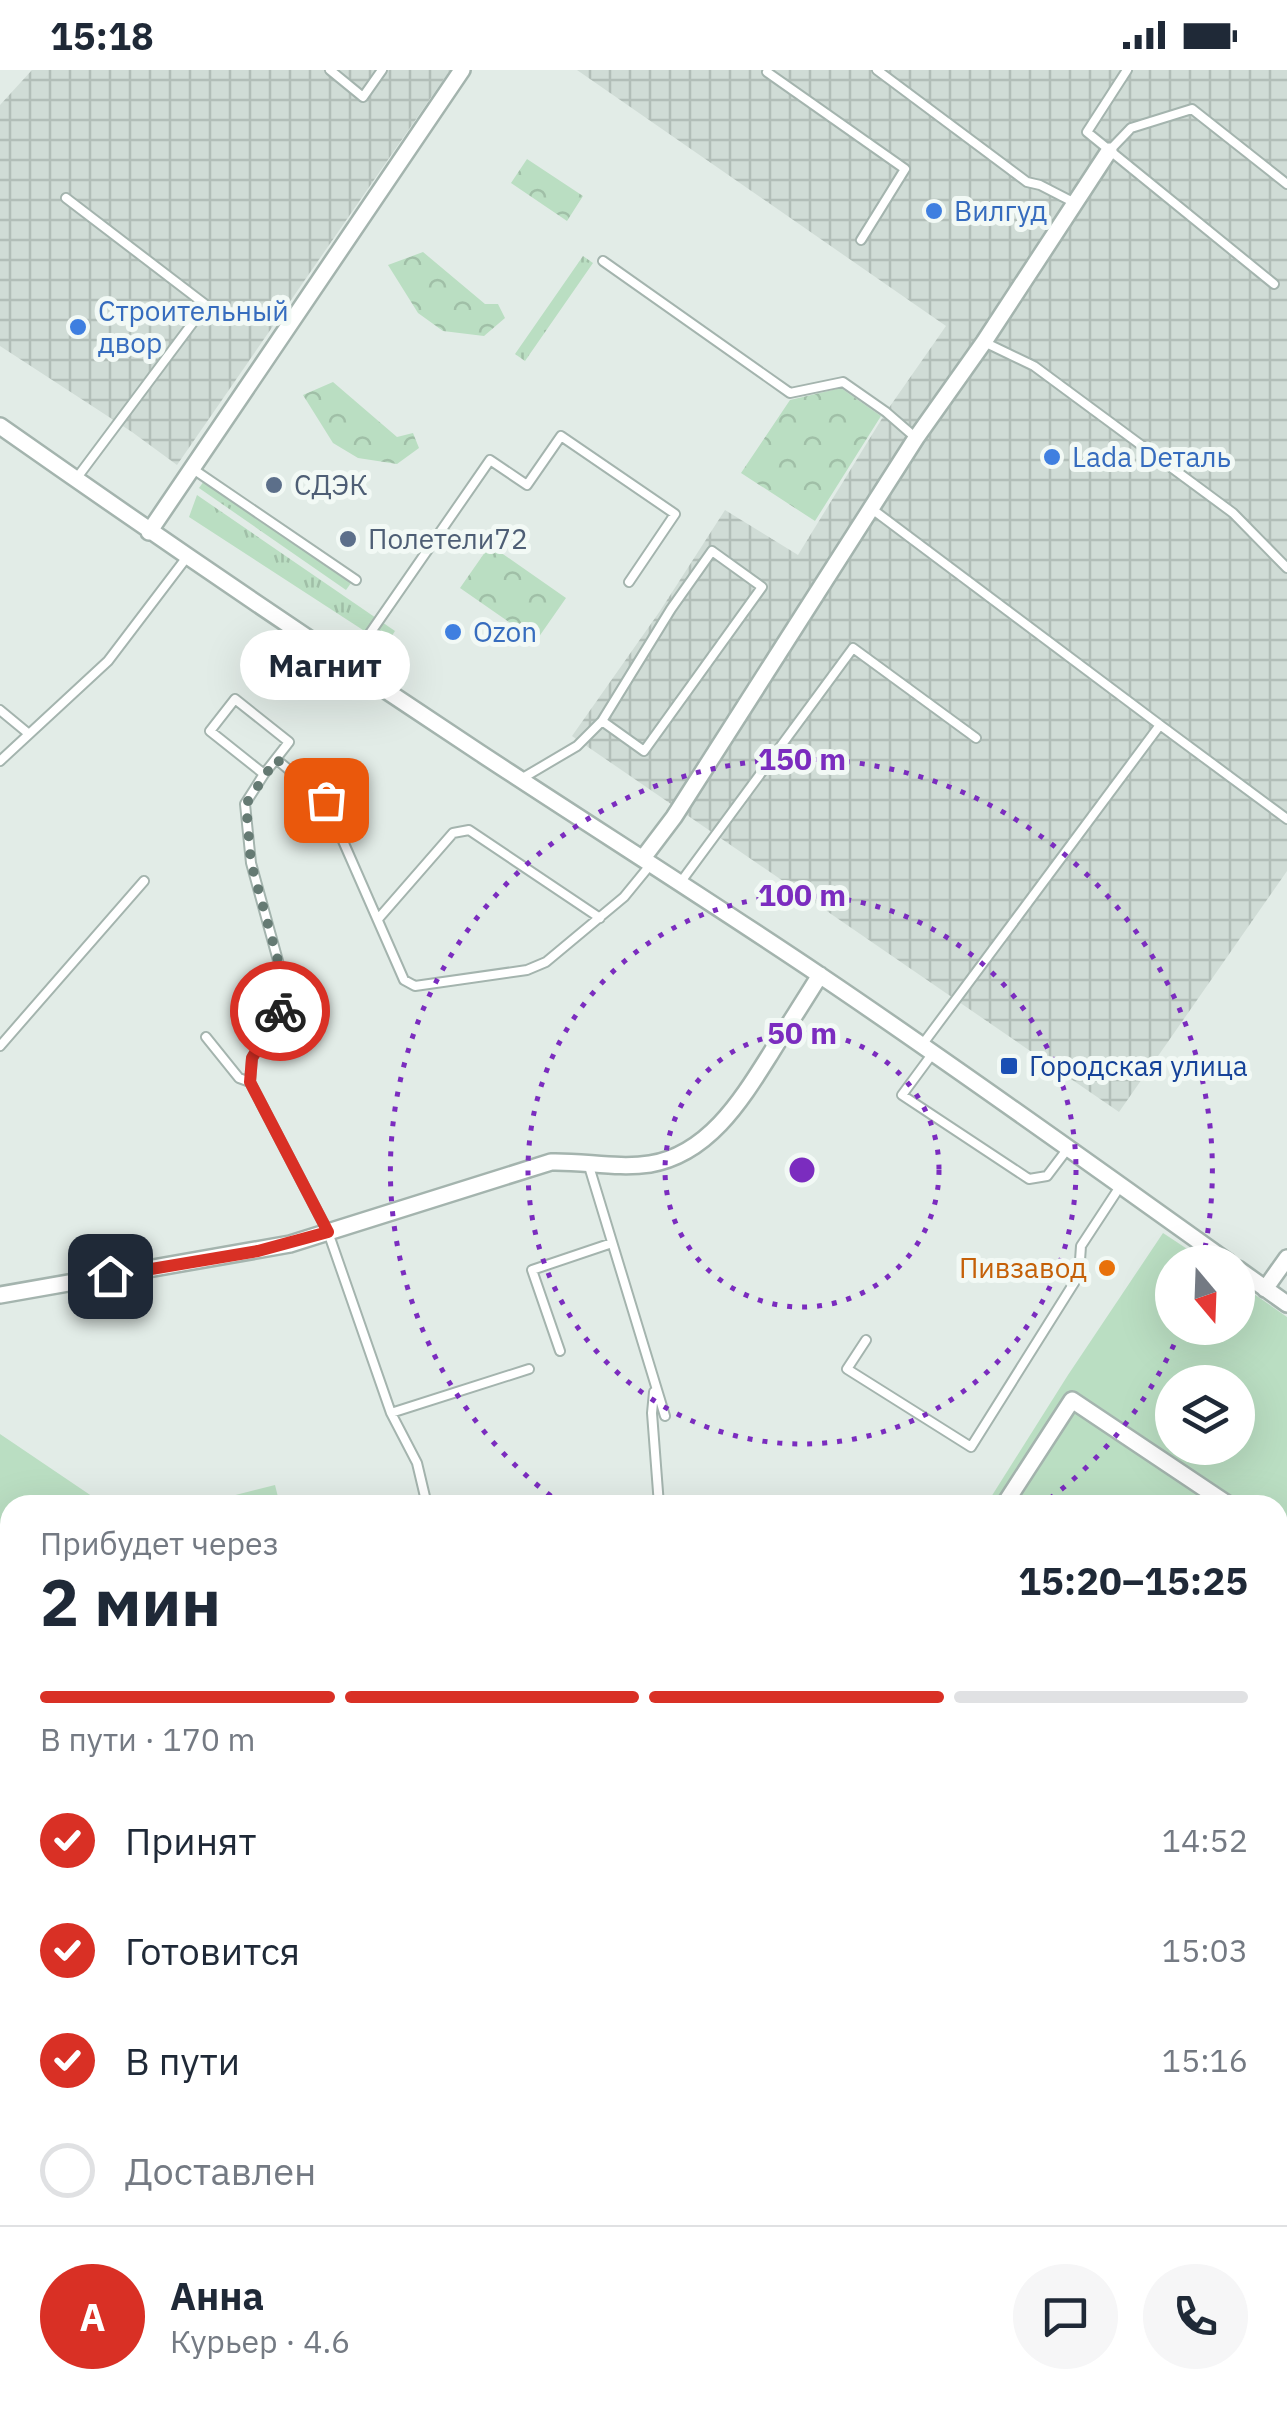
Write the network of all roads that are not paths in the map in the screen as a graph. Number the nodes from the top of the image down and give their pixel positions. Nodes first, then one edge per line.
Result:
1 (330, 70) edge
2 (382, 70) edge
3 (462, 70) edge
4 (877, 70) edge
5 (1128, 70) edge
6 (766, 71) edge
7 (1109, 151) junction
8 (1287, 184) edge
9 (66, 198) dead end
10 (1075, 203) junction
11 (862, 240) dead end
12 (602, 261) dead end
13 (1274, 284) dead end
14 (984, 342) junction
15 (0, 426) edge
16 (916, 438) junction
17 (193, 470) junction
18 (76, 480) junction
19 (872, 509) junction
20 (150, 532) junction
21 (187, 558) junction
22 (1287, 568) edge
23 (356, 580) dead end
24 (629, 582) dead end
25 (348, 665) junction
26 (0, 710) edge
27 (602, 721) junction
28 (1160, 725) junction
29 (29, 734) junction
30 (976, 738) dead end
31 (276, 759) junction
32 (0, 761) edge
33 (264, 774) junction
34 (521, 779) junction
35 (1287, 819) edge
36 (647, 861) junction
37 (144, 881) dead end
38 (680, 884) junction
39 (600, 918) junction
40 (378, 919) junction
41 (820, 976) junction
42 (206, 1037) dead end
43 (0, 1046) edge
44 (928, 1049) junction
45 (250, 1082) junction
46 (1069, 1147) junction
47 (588, 1163) junction
48 (1121, 1185) junction
49 (328, 1232) junction
50 (612, 1242) junction
51 (1204, 1245) edge
52 (1287, 1258) edge
53 (1255, 1282) edge
54 (1265, 1289) junction
55 (0, 1295) edge
56 (1287, 1304) edge
57 (866, 1340) dead end
58 (560, 1352) dead end
59 (529, 1369) dead end
60 (654, 1387) junction
61 (392, 1413) junction
62 (665, 1416) dead end
63 (425, 1495) edge
64 (658, 1495) edge
65 (1010, 1495) edge
66 (1214, 1495) edge

1 - 2 lane
3 - 17 street
4 - 10 lane
5 - 7 lane
6 - 11 lane
7 - 8 lane
7 - 10 street
7 - 13 lane
9 - 18 lane
10 - 14 street
12 - 16 lane
14 - 16 street
14 - 22 lane
15 - 18 street
16 - 19 street
17 - 20 street
17 - 23 lane
18 - 20 street
19 - 28 lane
19 - 36 street
20 - 21 street
21 - 25 street
21 - 29 lane
24 - 25 lane
25 - 34 street
26 - 29 lane
27 - 27 lane
27 - 34 lane
28 - 35 lane
28 - 44 lane
29 - 32 lane
30 - 38 lane
31 - 33 lane
31 - 33 lane
31 - 40 lane
33 - 45 lane
34 - 36 street
36 - 38 street
36 - 39 lane
37 - 43 lane
38 - 41 street
39 - 40 lane
39 - 40 lane
41 - 44 street
41 - 47 street
42 - 45 lane
44 - 46 street
44 - 46 lane
45 - 49 lane
46 - 48 street
47 - 49 street
47 - 50 lane
48 - 51 street
48 - 57 lane
49 - 55 street
49 - 61 lane
50 - 58 lane
50 - 60 lane
52 - 54 street
53 - 54 street
54 - 56 street
59 - 61 lane
60 - 62 lane
60 - 64 lane
61 - 63 lane
65 - 66 street

